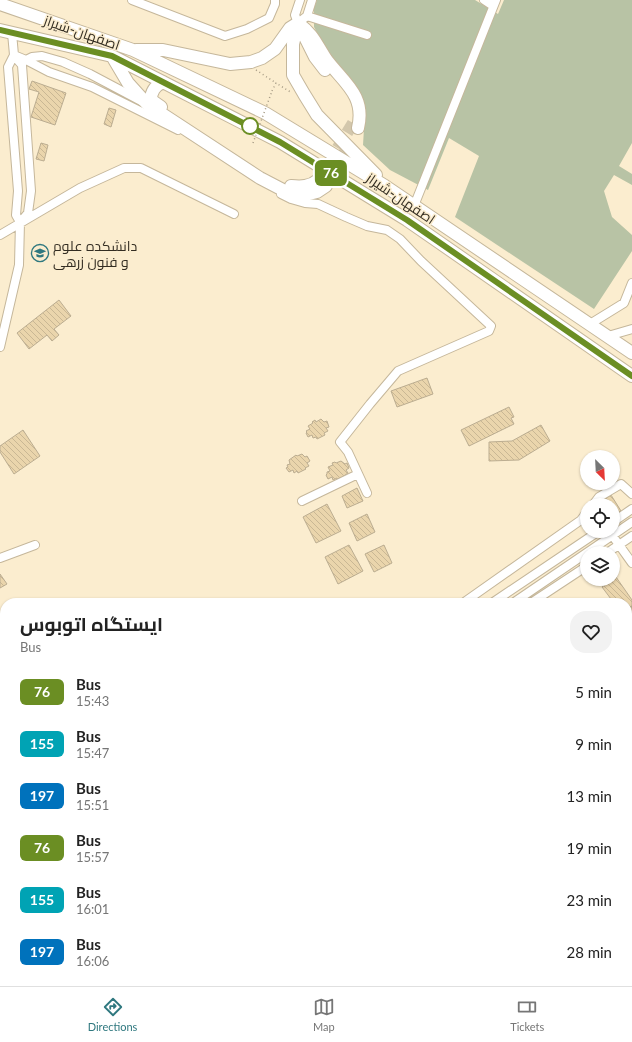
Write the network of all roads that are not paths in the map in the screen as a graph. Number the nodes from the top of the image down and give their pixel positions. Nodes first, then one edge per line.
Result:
1 (132, 0) edge
2 (275, 0) edge
3 (300, 0) edge
4 (312, 0) edge
5 (484, 0) edge
6 (495, 3) edge
7 (0, 4) edge
8 (302, 19) junction
9 (0, 30) edge
10 (12, 33) junction
11 (367, 36) dead end
12 (133, 50) junction
13 (14, 55) junction
14 (112, 56) junction
15 (26, 60) junction
16 (163, 82) junction
17 (147, 104) junction
18 (355, 126) tunnel mouth
19 (385, 186) junction
20 (414, 206) junction
21 (234, 214) dead end
22 (20, 222) junction
23 (0, 235) edge
24 (632, 283) edge
25 (590, 324) junction
26 (632, 329) edge
27 (608, 336) junction
28 (0, 347) edge
29 (632, 353) edge
30 (632, 376) edge
31 (358, 474) junction
32 (368, 494) dead end
33 (632, 494) edge
34 (599, 498) edge
35 (302, 501) dead end
36 (632, 509) edge
37 (620, 517) edge
38 (580, 521) edge
39 (632, 522) edge
40 (620, 530) edge
41 (632, 536) edge
42 (589, 538) edge
43 (608, 538) edge
44 (614, 538) edge
45 (35, 545) dead end
46 (619, 545) junction
47 (0, 558) edge
48 (632, 564) edge
49 (580, 571) edge
50 (470, 598) edge
51 (499, 598) edge
52 (520, 598) edge
53 (539, 598) edge

1 - 2 street
3 - 8 street
4 - 8 street
5 - 6 street
6 - 20 street
7 - 12 highway, اصفهان-شیراز
8 - 11 street
8 - 12 highway
8 - 18 highway
8 - 19 highway
9 - 10 highway
10 - 13 street
10 - 14 highway
12 - 19 highway, اصفهان-شیراز
13 - 15 street
13 - 22 street
13 - 22 street
14 - 16 highway
14 - 17 highway
15 - 17 street
15 - 31 street
16 - 17 highway
16 - 30 highway
19 - 20 highway, اصفهان-شیراز
20 - 25 highway, اصفهان-شیراز
21 - 22 street
22 - 23 street
22 - 28 street
24 - 25 street
25 - 27 highway, اصفهان-شیراز
26 - 27 street
27 - 29 highway, اصفهان-شیراز
31 - 32 street
31 - 35 street
33 - 34 street
36 - 37 street
38 - 50 street
39 - 40 street
41 - 46 street
42 - 51 street
43 - 52 street
44 - 46 street
45 - 47 street
46 - 48 street
49 - 53 street

